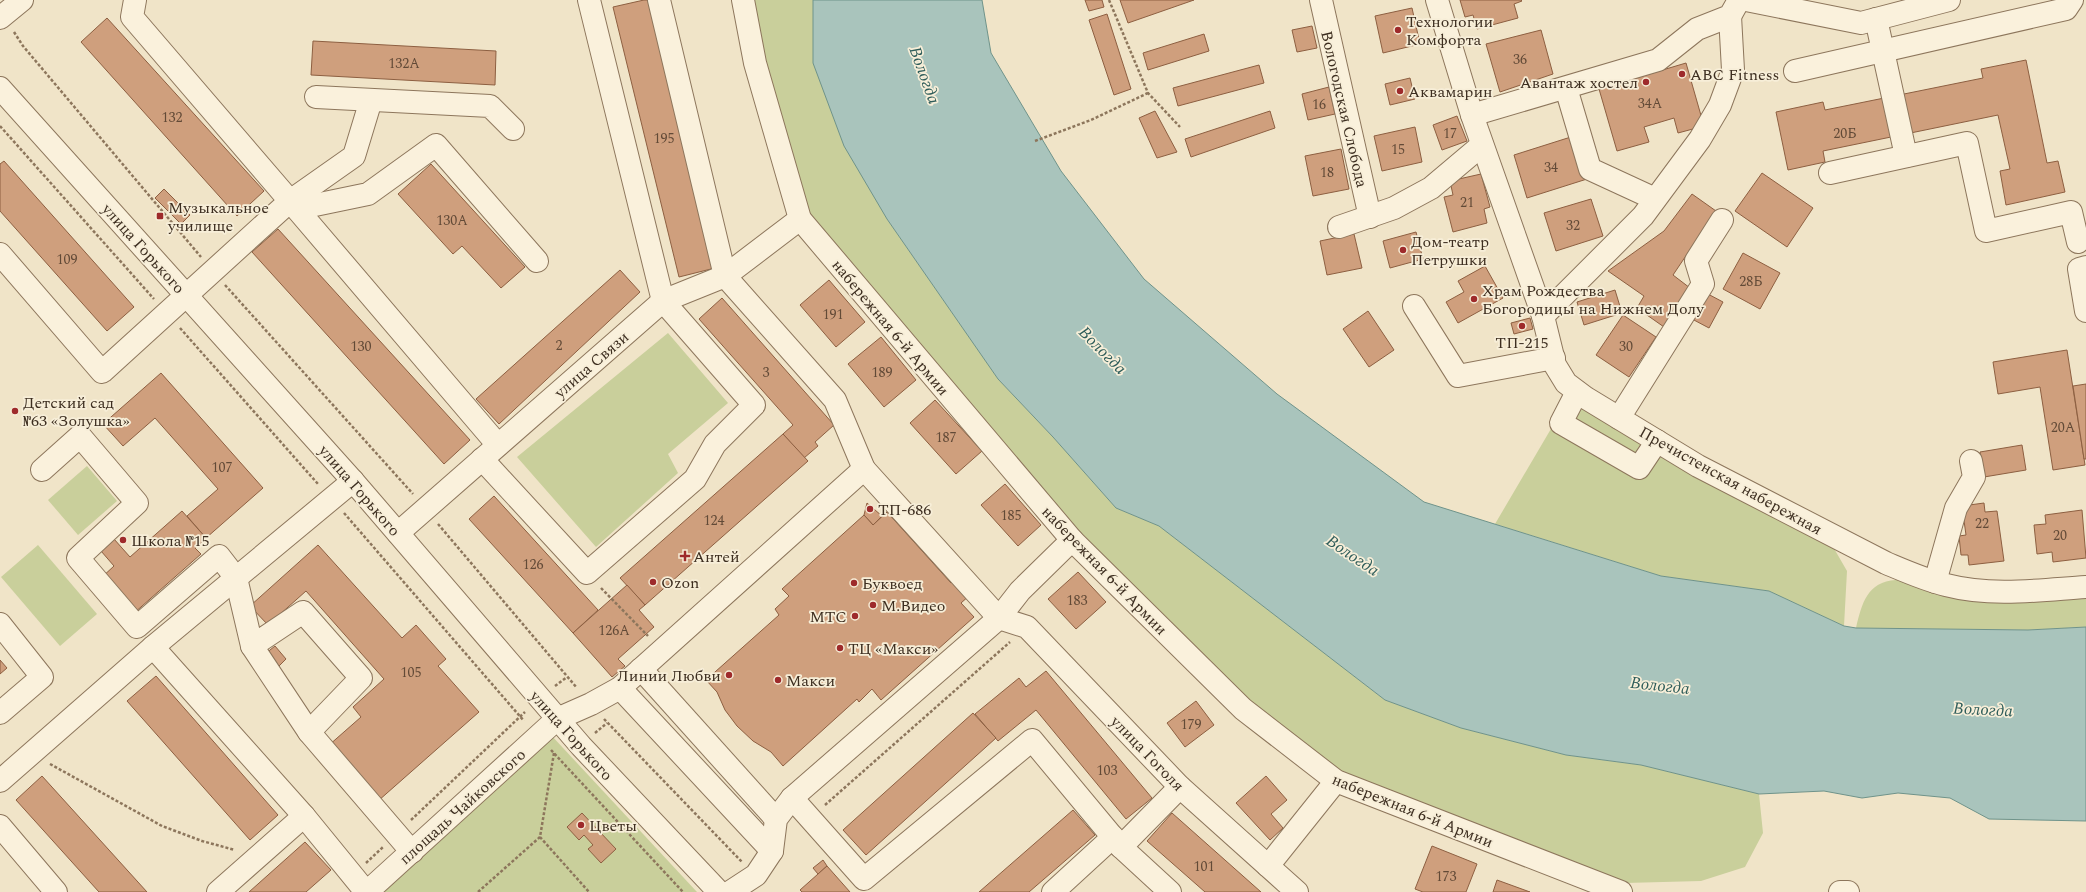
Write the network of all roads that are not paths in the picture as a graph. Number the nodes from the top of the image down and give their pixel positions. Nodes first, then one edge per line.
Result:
1 (22, 0) edge
2 (135, 0) edge
3 (589, 0) edge
4 (659, 0) edge
5 (743, 0) edge
6 (1321, 0) edge
7 (1437, 0) edge
8 (1746, 0) edge
9 (1949, 0) edge
10 (2072, 0) edge
11 (1734, 8) edge
12 (2, 16) edge
13 (1876, 19) junction
14 (1883, 51) junction
15 (1795, 71) dead end
16 (0, 88) edge
17 (1566, 88) junction
18 (316, 97) dead end
19 (372, 100) junction
20 (1472, 115) junction
21 (513, 129) dead end
22 (1482, 145) junction
23 (1906, 156) junction
24 (1830, 173) dead end
25 (1655, 198) junction
26 (290, 201) junction
27 (1370, 217) junction
28 (800, 219) junction
29 (1722, 220) dead end
30 (1339, 227) dead end
31 (2078, 242) dead end
32 (0, 254) edge
33 (538, 261) dead end
34 (2086, 267) edge
35 (725, 276) junction
36 (188, 296) junction
37 (663, 301) junction
38 (1414, 306) dead end
39 (2086, 311) edge
40 (1543, 316) junction
41 (1554, 358) junction
42 (1578, 392) junction
43 (1619, 418) junction
44 (1657, 441) junction
45 (490, 452) junction
46 (1971, 461) dead end
47 (864, 469) junction
48 (42, 470) dead end
49 (352, 481) junction
50 (398, 533) junction
51 (1072, 540) junction
52 (236, 578) junction
53 (1935, 582) junction
54 (2086, 587) edge
55 (999, 618) junction
56 (0, 624) edge
57 (252, 646) junction
58 (153, 648) junction
59 (641, 669) junction
60 (620, 688) junction
61 (0, 713) edge
62 (557, 719) junction
63 (309, 732) junction
64 (0, 781) edge
65 (1336, 781) junction
66 (1180, 787) junction
67 (792, 798) junction
68 (304, 816) junction
69 (776, 819) junction
70 (0, 826) edge
71 (1117, 842) junction
72 (772, 851) junction
73 (412, 852) junction
74 (1268, 866) junction
75 (362, 886) edge
76 (870, 886) edge
77 (56, 892) edge
78 (218, 892) edge
79 (719, 892) edge
80 (730, 892) edge
81 (1054, 892) edge
82 (1170, 892) edge
83 (1297, 892) edge
84 (1621, 892) edge
85 (1840, 892) edge
86 (1848, 892) edge

1 - 12 street
2 - 26 street
3 - 37 street
4 - 35 street
5 - 28 street, набережная 6-й Армии
6 - 27 street, Вологодская Слобода
7 - 20 street, Пречистенская набережная
8 - 13 street
9 - 13 street
10 - 14 street
11 - 17 street
11 - 25 street
13 - 14 street
14 - 15 street
14 - 23 street
16 - 36 street, улица Горького
17 - 20 street
17 - 25 street
18 - 19 street
19 - 21 street
19 - 26 street
20 - 22 street, Пречистенская набережная
22 - 27 street
22 - 40 street, Пречистенская набережная
23 - 24 street
23 - 31 street
25 - 40 street
26 - 33 street
26 - 36 street
26 - 45 street
27 - 30 street
28 - 35 street, улица Связи
28 - 51 street, набережная 6-й Армии
29 - 43 street
32 - 36 street
34 - 39 street
35 - 37 street, улица Связи
35 - 47 street
36 - 49 street, улица Горького
37 - 45 street, улица Связи
37 - 45 street
38 - 41 street
40 - 41 street, Пречистенская набережная
41 - 42 street, Пречистенская набережная
42 - 43 street, Пречистенская набережная
42 - 44 street
43 - 44 street, Пречистенская набережная
44 - 53 street, Пречистенская набережная
45 - 50 street, улица Связи
46 - 53 street
47 - 55 street
47 - 59 street, площадь Чайковского
48 - 52 street
49 - 50 street, улица Горького
49 - 52 street
50 - 62 street, улица Горького
51 - 55 street
51 - 65 street, набережная 6-й Армии
52 - 57 street
52 - 58 street
53 - 54 street, Пречистенская набережная
55 - 66 street, улица Гоголя
55 - 67 street
56 - 61 street
57 - 63 street
57 - 63 street
58 - 64 street
58 - 68 street
59 - 60 street, площадь Чайковского
59 - 69 street
60 - 62 street, площадь Чайковского
60 - 72 street
62 - 73 street, площадь Чайковского
62 - 79 street, улица Горького
63 - 73 street
65 - 74 street
65 - 84 street, набережная 6-й Армии
66 - 71 street
66 - 74 street, улица Гоголя
67 - 69 street
67 - 76 street
68 - 75 street
68 - 78 street
69 - 72 street
70 - 77 street
71 - 76 street
71 - 81 street
71 - 82 street
72 - 80 street
73 - 75 street, площадь Чайковского
74 - 83 street, улица Гоголя
85 - 86 street

